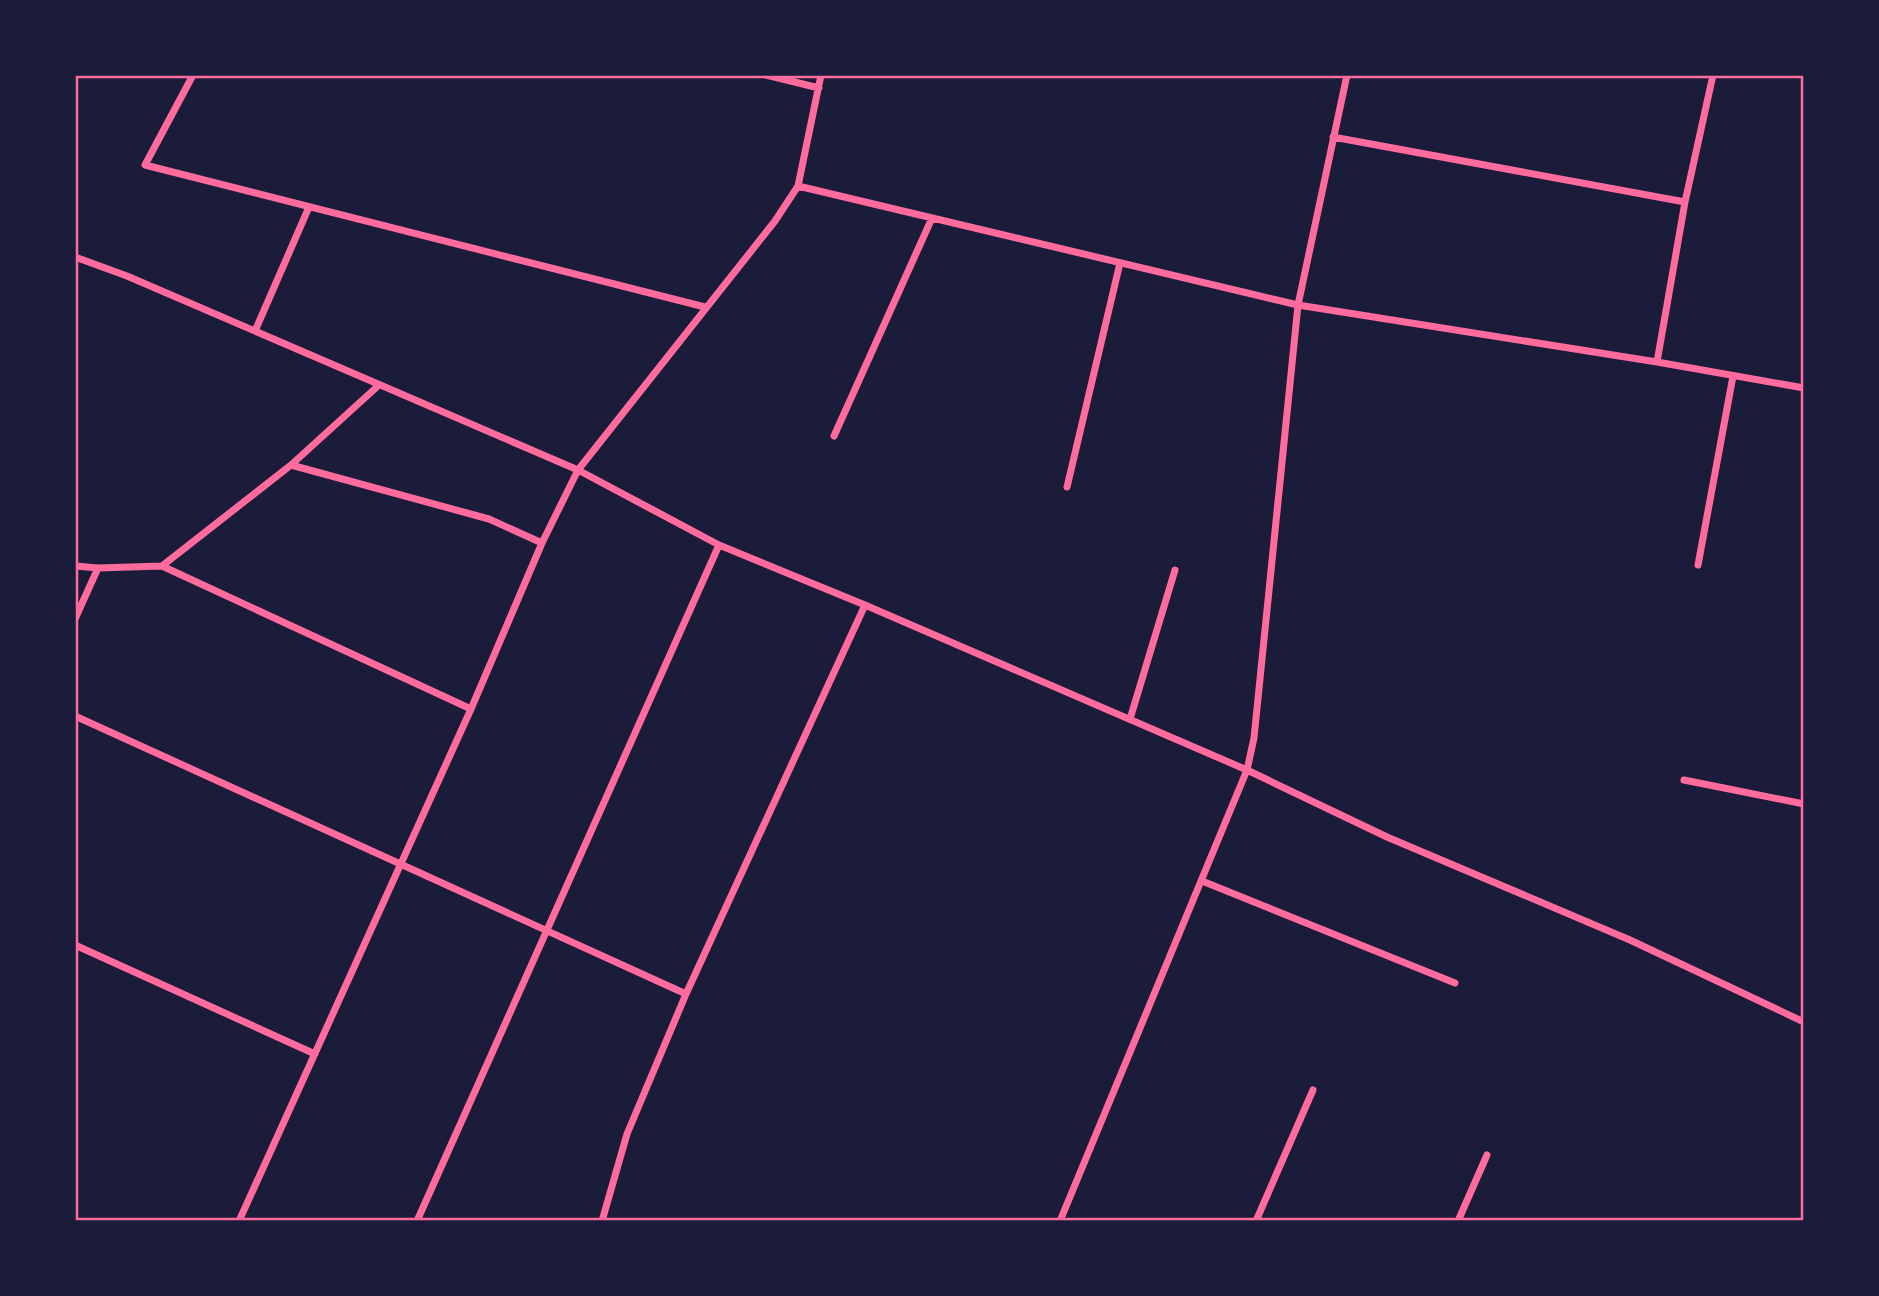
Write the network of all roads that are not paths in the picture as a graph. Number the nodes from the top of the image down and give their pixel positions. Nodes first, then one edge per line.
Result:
1 (193, 75) edge
2 (766, 75) edge
3 (821, 75) edge
4 (1346, 75) edge
5 (1713, 75) edge
6 (818, 88) junction
7 (1333, 137) junction
8 (798, 186) junction
9 (1685, 202) junction
10 (309, 207) junction
11 (932, 218) junction
12 (75, 257) edge
13 (1120, 263) junction
14 (1298, 305) junction
15 (705, 307) junction
16 (255, 331) junction
17 (1657, 362) junction
18 (1732, 376) junction
19 (379, 385) junction
20 (1804, 388) edge
21 (834, 436) dead end
22 (291, 465) junction
23 (578, 470) junction
24 (1067, 487) dead end
25 (542, 543) junction
26 (719, 545) junction
27 (1698, 565) dead end
28 (75, 566) edge
29 (162, 566) junction
30 (98, 568) junction
31 (1175, 570) dead end
32 (865, 605) junction
33 (75, 619) edge
34 (471, 709) junction
35 (75, 716) edge
36 (1130, 719) junction
37 (1247, 770) junction
38 (1684, 780) dead end
39 (1804, 804) edge
40 (400, 865) junction
41 (1202, 881) junction
42 (546, 930) junction
43 (75, 945) edge
44 (1455, 983) dead end
45 (686, 994) junction
46 (1804, 1022) edge
47 (315, 1054) junction
48 (1313, 1090) dead end
49 (1487, 1156) dead end
50 (239, 1221) edge
51 (417, 1221) edge
52 (602, 1221) edge
53 (1060, 1221) edge
54 (1256, 1221) edge
55 (1458, 1221) edge

1 - 10 street
2 - 6 street
3 - 6 street
4 - 7 street
5 - 9 street
6 - 8 street
7 - 9 street
7 - 14 street
8 - 11 street
8 - 15 street
9 - 17 street
10 - 15 street
10 - 16 street
11 - 13 street
11 - 21 street
12 - 16 street
13 - 14 street
13 - 24 street
14 - 17 street
14 - 37 street
15 - 23 street
16 - 19 street
17 - 18 street
18 - 20 street
18 - 27 street
19 - 22 street
19 - 23 street
22 - 25 street
22 - 29 street
23 - 25 street
23 - 26 street
25 - 34 street
26 - 32 street
26 - 42 street
28 - 30 street
29 - 30 street
29 - 34 street
30 - 33 street
31 - 36 street
32 - 36 street
32 - 45 street
34 - 40 street
35 - 40 street
36 - 37 street
37 - 41 street
37 - 46 street
38 - 39 street
40 - 42 street
40 - 47 street
41 - 44 street
41 - 53 street
42 - 45 street
42 - 51 street
43 - 47 street
45 - 52 street
47 - 50 street
48 - 54 street
49 - 55 street

